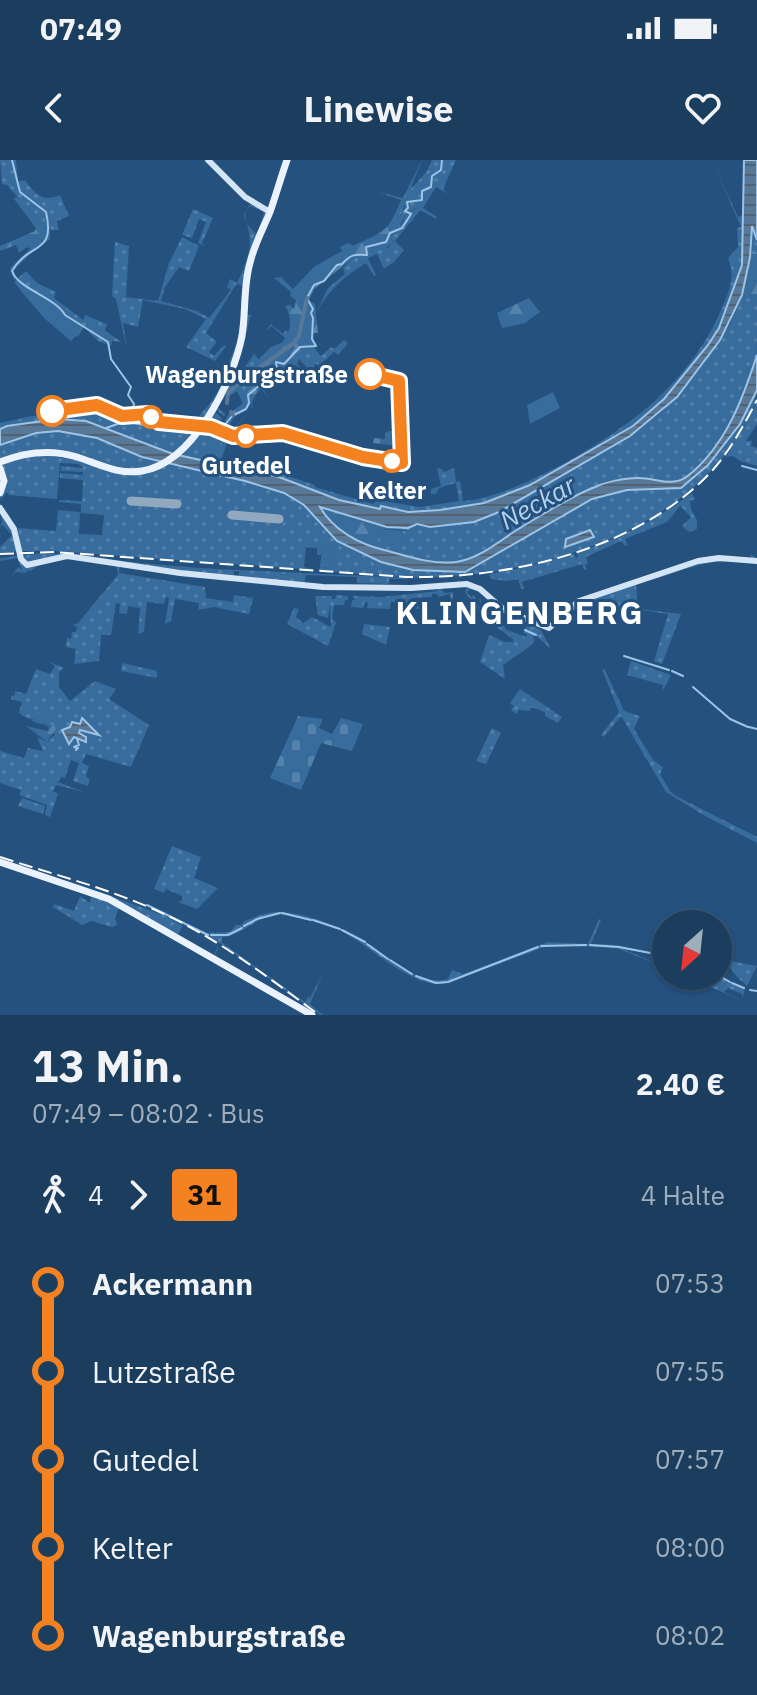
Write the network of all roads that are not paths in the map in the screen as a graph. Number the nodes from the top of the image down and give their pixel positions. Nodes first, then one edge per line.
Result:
1 (208, 160) edge
2 (287, 160) edge
3 (267, 208) junction
4 (0, 468) edge
5 (0, 493) edge
6 (0, 508) edge
7 (757, 561) edge
8 (0, 862) edge
9 (312, 1015) edge

1 - 3 main road
2 - 3 main road
3 - 4 main road
4 - 5 main road
6 - 7 main road
8 - 9 main road

